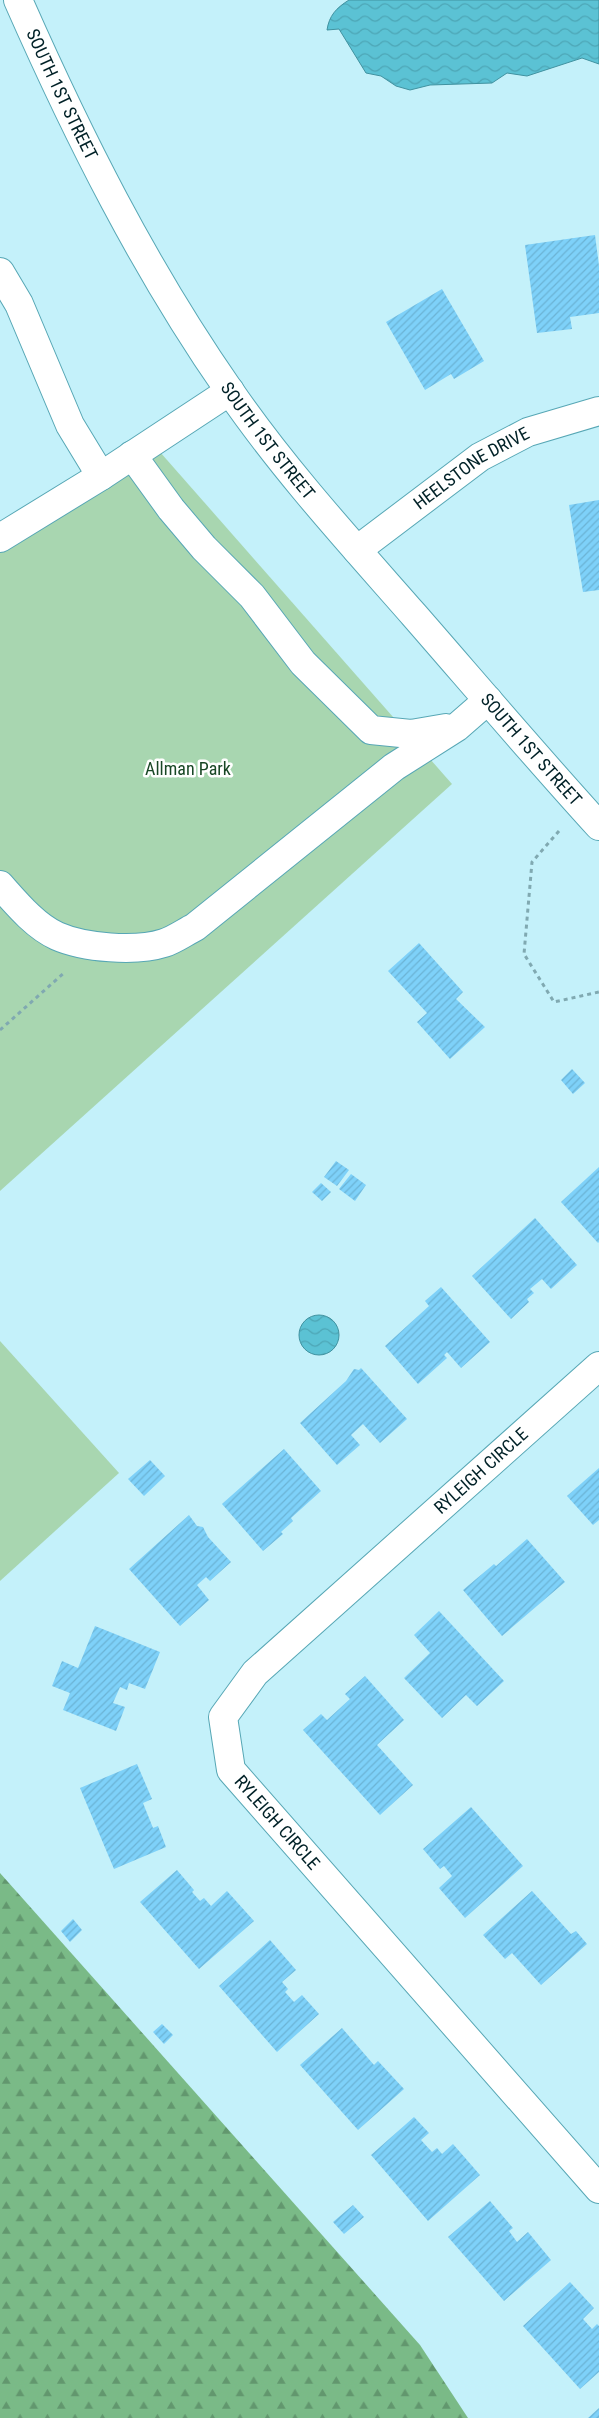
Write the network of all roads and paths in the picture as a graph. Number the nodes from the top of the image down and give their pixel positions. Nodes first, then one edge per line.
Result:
1 (18, 0) edge
2 (0, 272) edge
3 (230, 391) junction
4 (599, 411) edge
5 (132, 455) junction
6 (101, 476) junction
7 (0, 538) edge
8 (357, 550) junction
9 (488, 700) junction
10 (457, 727) junction
11 (581, 806) junction
12 (599, 826) edge
13 (0, 885) edge
14 (96, 945) junction
15 (599, 992) edge
16 (0, 1030) edge
17 (599, 1366) edge
18 (599, 2189) edge

1 - 3 street, SOUTH 1ST STREET
2 - 6 street
3 - 5 street
3 - 8 street, SOUTH 1ST STREET
4 - 8 street, HEELSTONE DRIVE
5 - 6 street
5 - 10 street
6 - 7 street
8 - 9 street, SOUTH 1ST STREET
9 - 10 street
9 - 11 street, SOUTH 1ST STREET
10 - 14 street
11 - 12 street, SOUTH 1ST STREET
11 - 15 path
13 - 14 street
14 - 16 path
17 - 18 street, RYLEIGH CIRCLE

